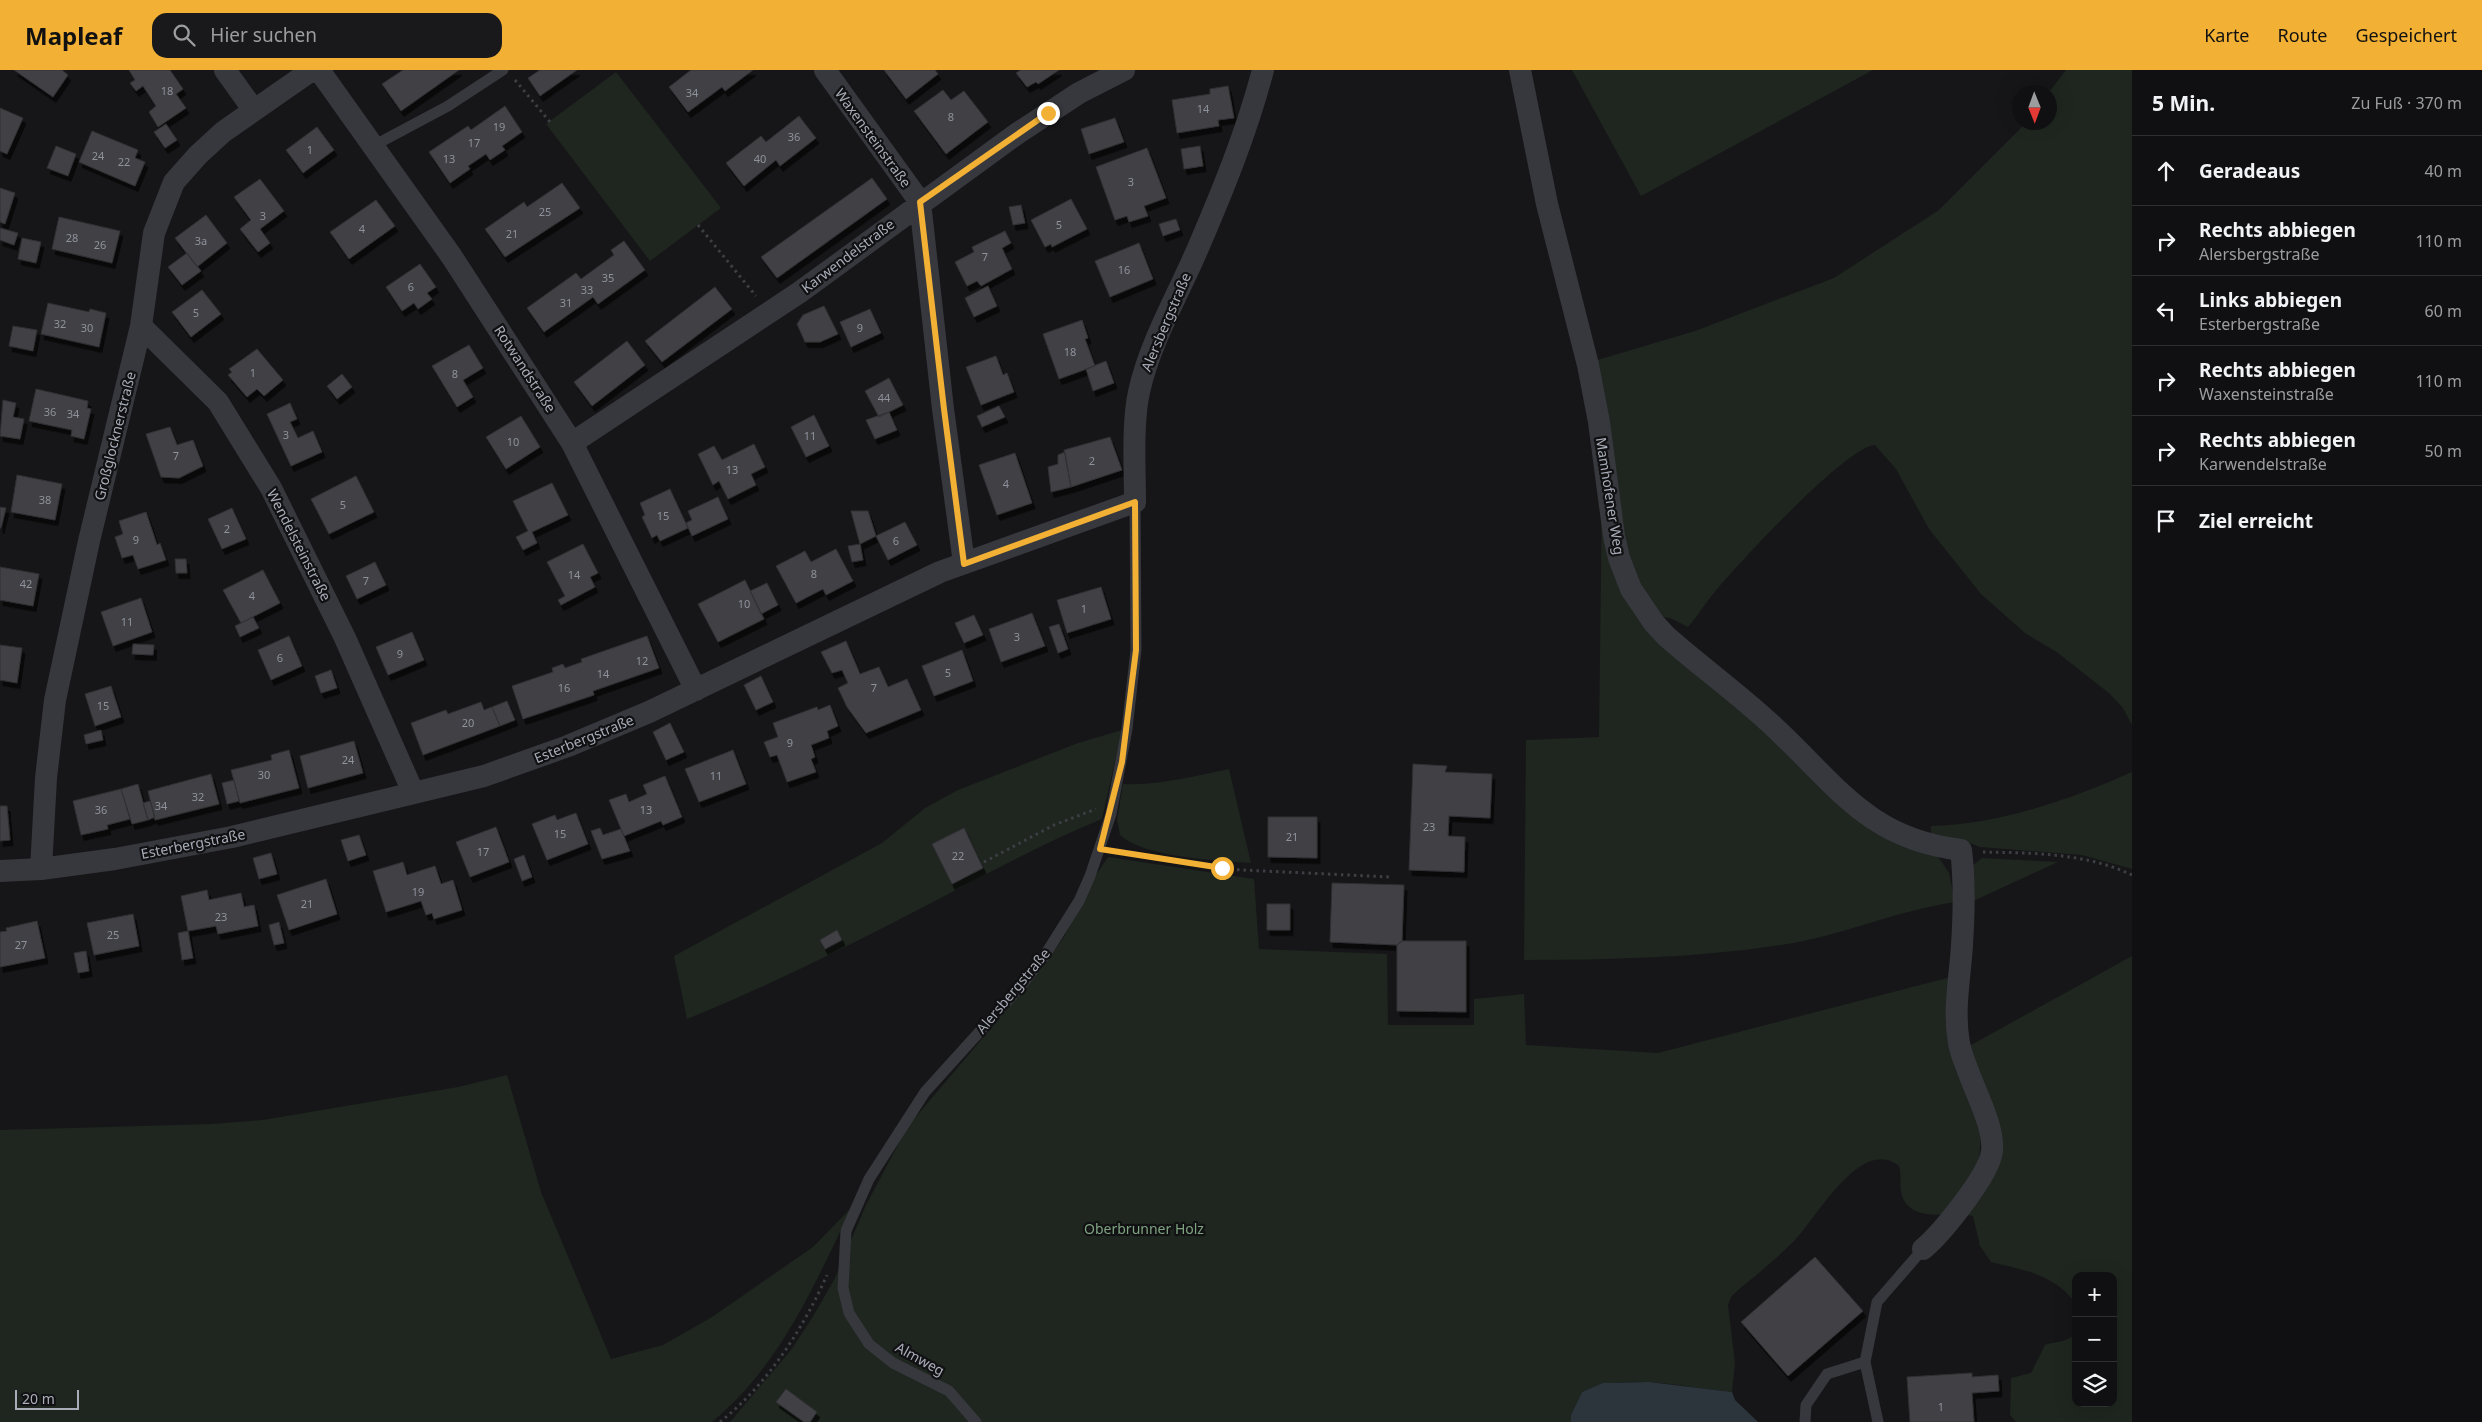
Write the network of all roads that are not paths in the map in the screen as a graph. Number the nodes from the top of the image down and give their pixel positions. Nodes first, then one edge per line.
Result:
1 (226, 70) edge
2 (312, 70) edge
3 (319, 70) edge
4 (503, 70) edge
5 (825, 70) edge
6 (1124, 70) edge
7 (1263, 70) edge
8 (1520, 70) edge
9 (253, 109) junction
10 (373, 146) junction
11 (920, 202) junction
12 (141, 326) junction
13 (572, 443) junction
14 (1135, 502) junction
15 (964, 564) junction
16 (696, 690) junction
17 (414, 792) junction
18 (41, 869) junction
19 (0, 870) edge
20 (846, 1231) joint
21 (1923, 1249) joint
22 (1864, 1362) junction
23 (976, 1422) edge
24 (1804, 1422) edge
25 (1878, 1422) edge

1 - 9 street
2 - 9 street, Großglocknerstraße
3 - 10 street, Rotwandstraße
4 - 10 lane
5 - 11 street, Waxensteinstraße
6 - 11 street, Karwendelstraße
7 - 14 street, Alersbergstraße
8 - 21 street, Mamhofener Weg
9 - 12 street, Großglocknerstraße
10 - 13 street, Rotwandstraße
11 - 13 street, Karwendelstraße
11 - 15 street, Waxensteinstraße
12 - 17 street, Wendelsteinstraße
12 - 18 street, Großglocknerstraße
13 - 16 street, Rotwandstraße
14 - 15 street, Esterbergstraße
14 - 20 lane, Alersbergstraße
15 - 16 street, Esterbergstraße
16 - 17 street, Esterbergstraße
17 - 18 street, Esterbergstraße
18 - 19 street, Esterbergstraße
20 - 23 lane, Almweg
21 - 22 lane
22 - 24 lane
22 - 25 lane

